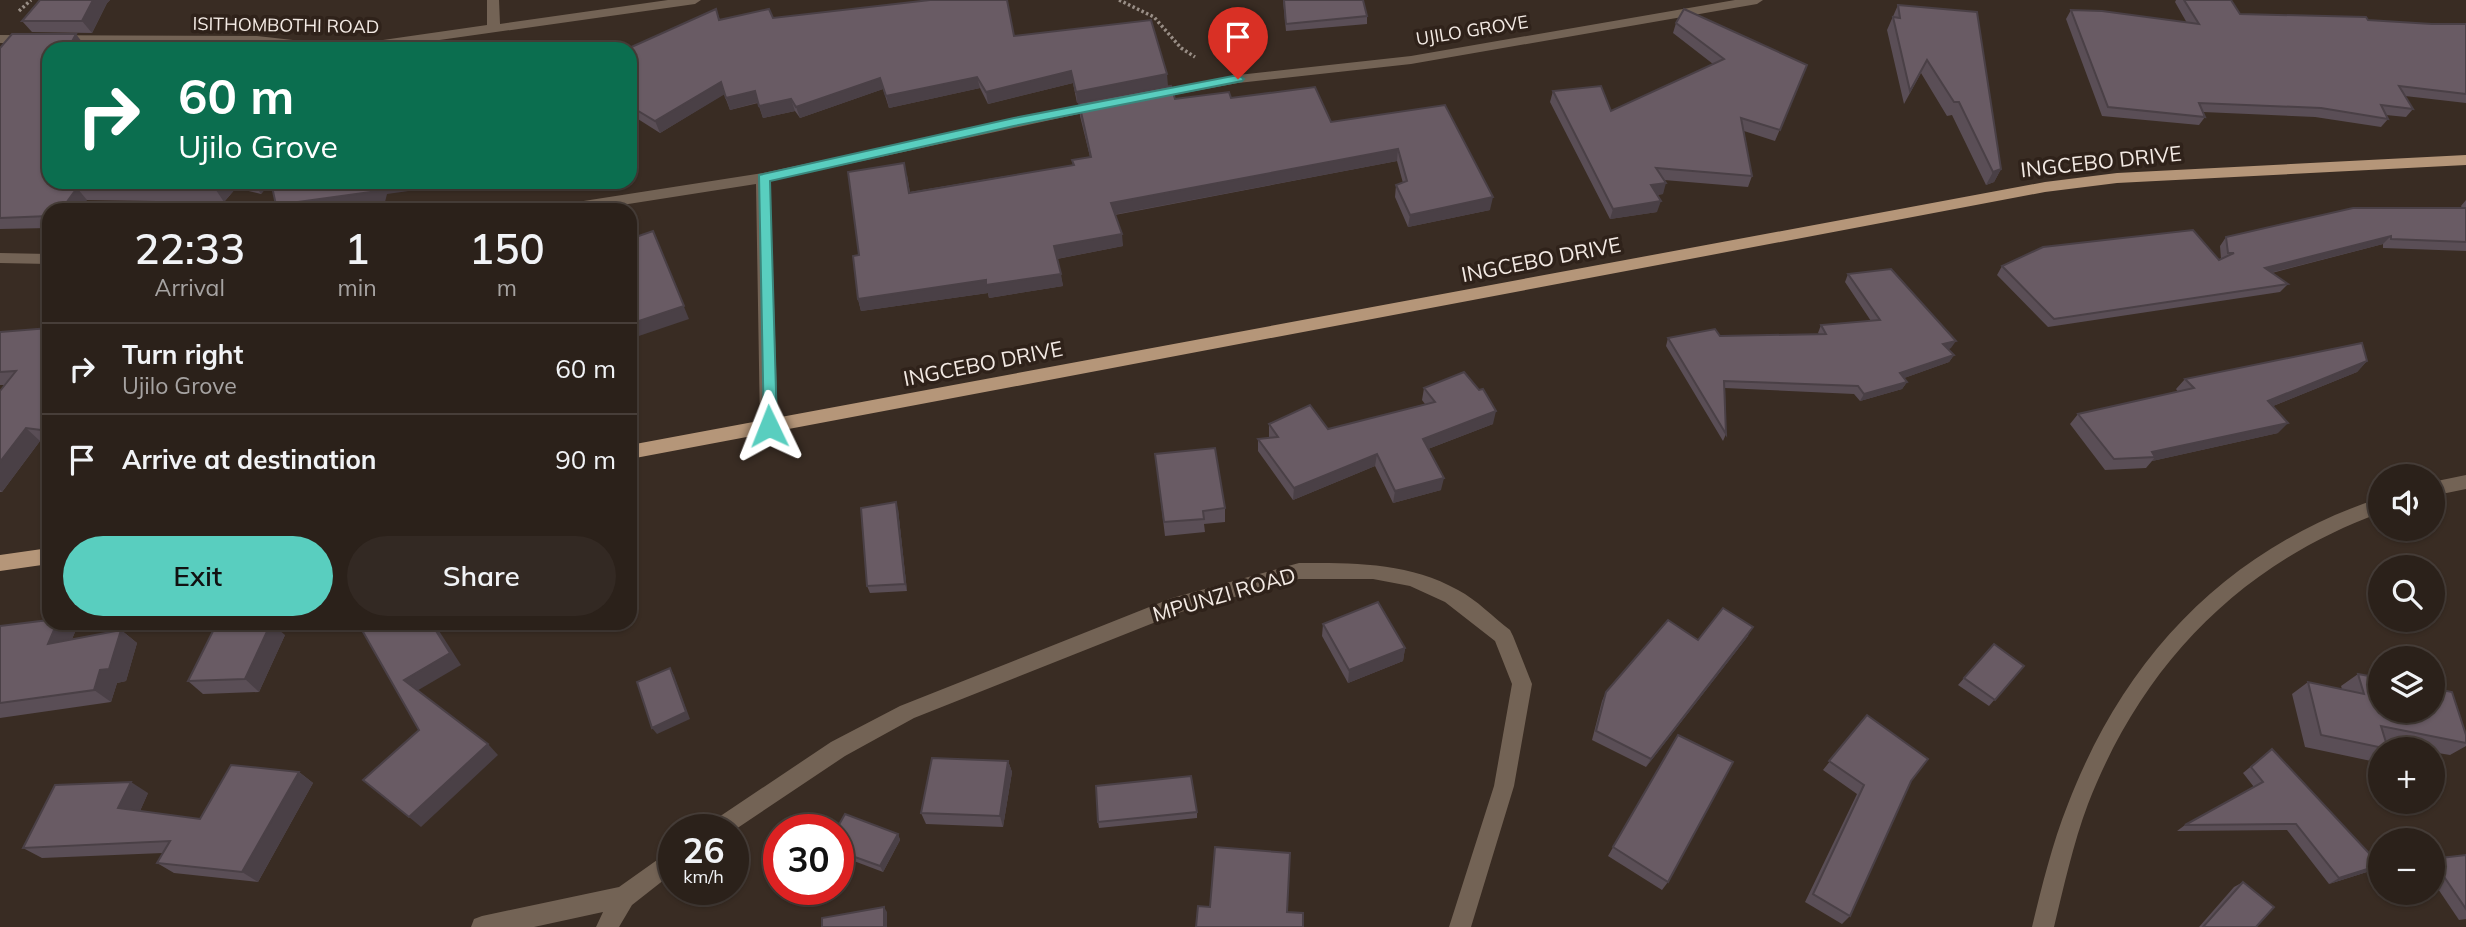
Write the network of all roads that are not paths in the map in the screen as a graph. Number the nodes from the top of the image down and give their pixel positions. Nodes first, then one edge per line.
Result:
1 (493, 0) edge
2 (695, 0) edge
3 (1757, 0) edge
4 (494, 29) junction
5 (0, 39) edge
6 (275, 42) edge
7 (398, 42) edge
8 (1137, 98) edge
9 (1110, 103) edge
10 (2466, 160) edge
11 (763, 178) junction
12 (603, 203) edge
13 (0, 258) edge
14 (42, 259) edge
15 (769, 426) junction
16 (637, 451) edge
17 (2466, 482) edge
18 (2445, 486) edge
19 (2368, 510) edge
20 (42, 557) edge
21 (0, 563) edge
22 (741, 814) edge
23 (658, 870) edge
24 (624, 897) junction
25 (482, 927) edge
26 (607, 927) edge
27 (1460, 927) edge
28 (2043, 927) edge

1 - 4 street
2 - 4 street, ISITHOMBOTHI ROAD
3 - 8 street, UJILO GROVE
4 - 7 street, ISITHOMBOTHI ROAD
5 - 6 street, ISITHOMBOTHI ROAD
9 - 11 street
10 - 15 main road, INGCEBO DRIVE
11 - 12 street
11 - 15 street
13 - 14 street
15 - 16 main road, INGCEBO DRIVE
17 - 18 street
19 - 28 street
20 - 21 main road
22 - 27 street, MPUNZI ROAD
23 - 24 street
24 - 25 street
24 - 26 street

